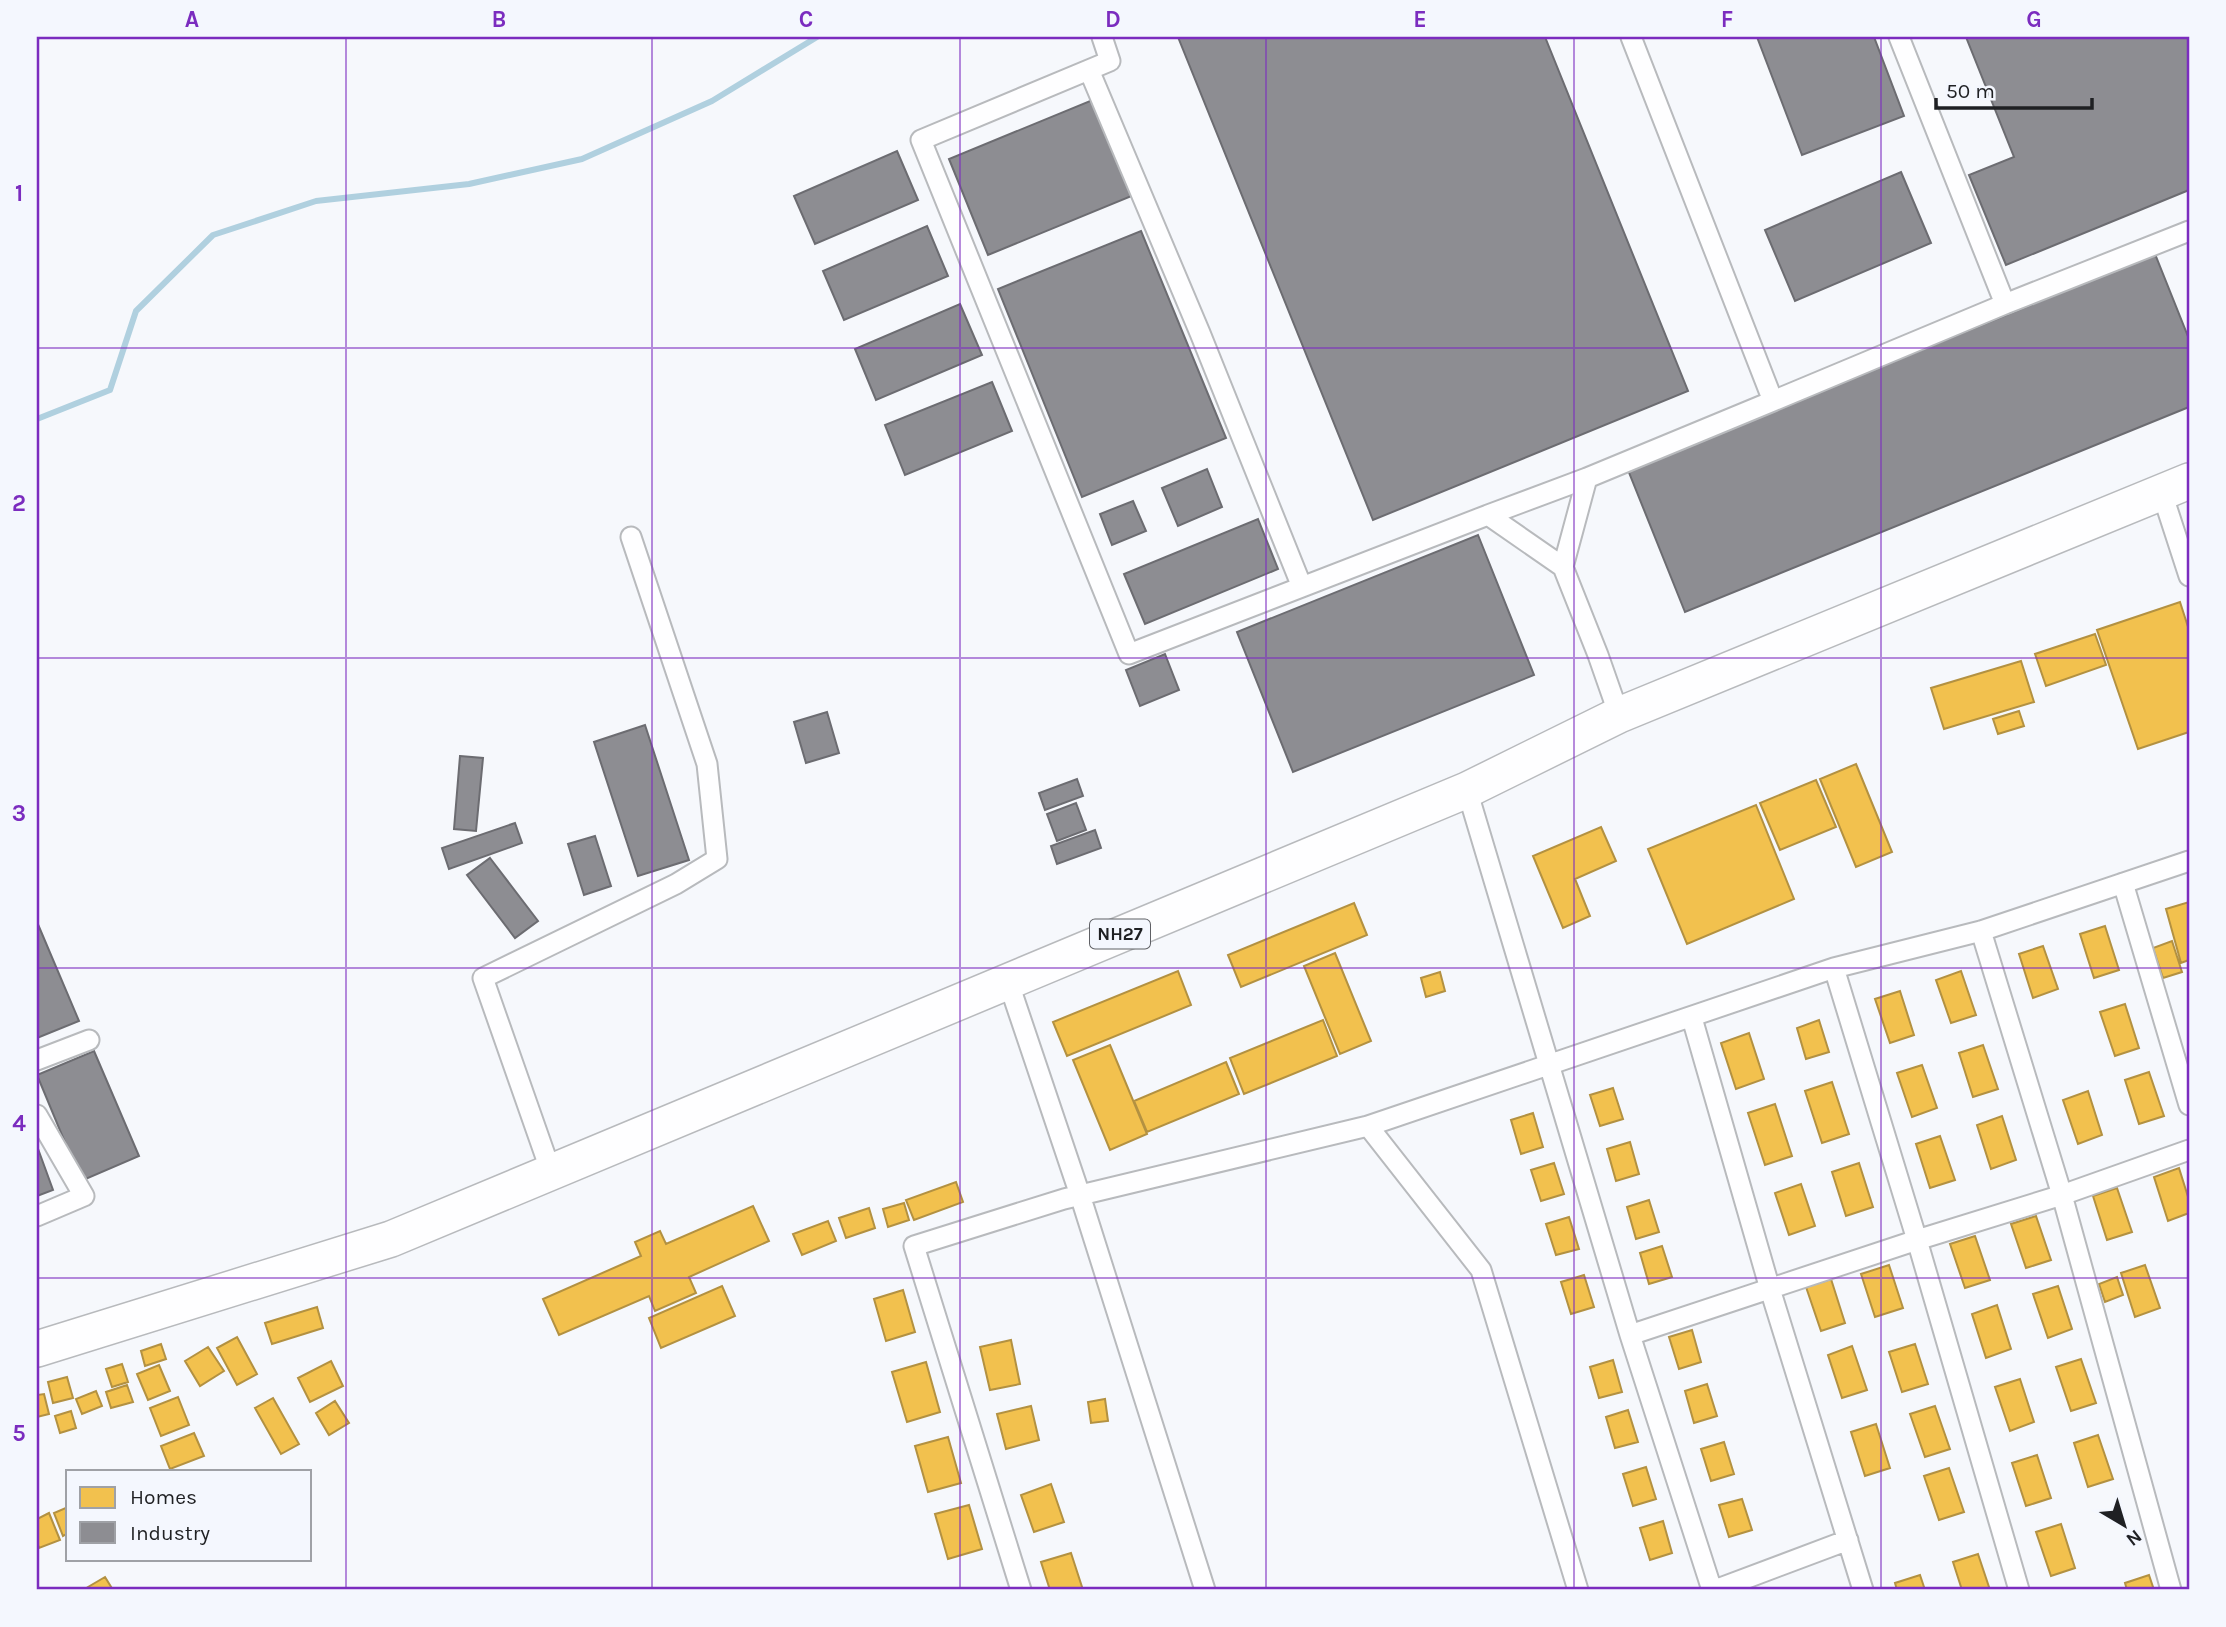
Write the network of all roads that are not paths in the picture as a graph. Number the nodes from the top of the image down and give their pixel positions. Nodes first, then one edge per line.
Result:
1 (1102, 37) edge
2 (1631, 37) edge
3 (1899, 37) edge
4 (1089, 70) junction
5 (2185, 239) edge
6 (2005, 304) junction
7 (1773, 401) junction
8 (1587, 478) junction
9 (2176, 487) edge
10 (1488, 515) junction
11 (631, 537) dead end
12 (1563, 567) junction
13 (2189, 576) edge
14 (1302, 587) junction
15 (1619, 715) junction
16 (1467, 790) junction
17 (2189, 861) edge
18 (2123, 883) junction
19 (1981, 931) junction
20 (1834, 968) junction
21 (1008, 981) junction
22 (1692, 1017) junction
23 (89, 1040) dead end
24 (37, 1060) edge
25 (1549, 1063) junction
26 (2189, 1105) edge
27 (37, 1115) edge
28 (1368, 1126) junction
29 (2189, 1150) edge
30 (551, 1171) junction
31 (1080, 1195) junction
32 (2062, 1195) junction
33 (37, 1216) edge
34 (1917, 1240) junction
35 (1770, 1289) junction
36 (1630, 1335) junction
37 (37, 1349) edge
38 (1847, 1540) junction
39 (1021, 1590) edge
40 (1205, 1590) edge
41 (1578, 1590) edge
42 (1713, 1590) edge
43 (1863, 1590) edge
44 (2019, 1590) edge
45 (2171, 1590) edge

1 - 4 street
2 - 7 street
3 - 6 street
4 - 14 street
4 - 14 street
5 - 6 street
6 - 7 street
7 - 8 street
8 - 10 street
8 - 12 street
9 - 13 street
9 - 15 highway, NH27
10 - 12 street
10 - 14 street
11 - 30 street
12 - 15 street
15 - 16 highway, NH27
16 - 21 highway, NH27
16 - 25 street
17 - 18 street
18 - 19 street
18 - 26 street
19 - 20 street
19 - 32 street
20 - 22 street
20 - 34 street
21 - 30 highway, NH27
21 - 31 street
22 - 25 street
22 - 35 street
23 - 24 street
25 - 28 street
25 - 36 street
27 - 33 street
28 - 31 street
28 - 41 street
29 - 32 street
30 - 37 highway, NH27
31 - 39 street
31 - 40 street
32 - 34 street
32 - 45 street
34 - 35 street
34 - 44 street
35 - 36 street
35 - 38 street
36 - 42 street
38 - 42 street
38 - 43 street

